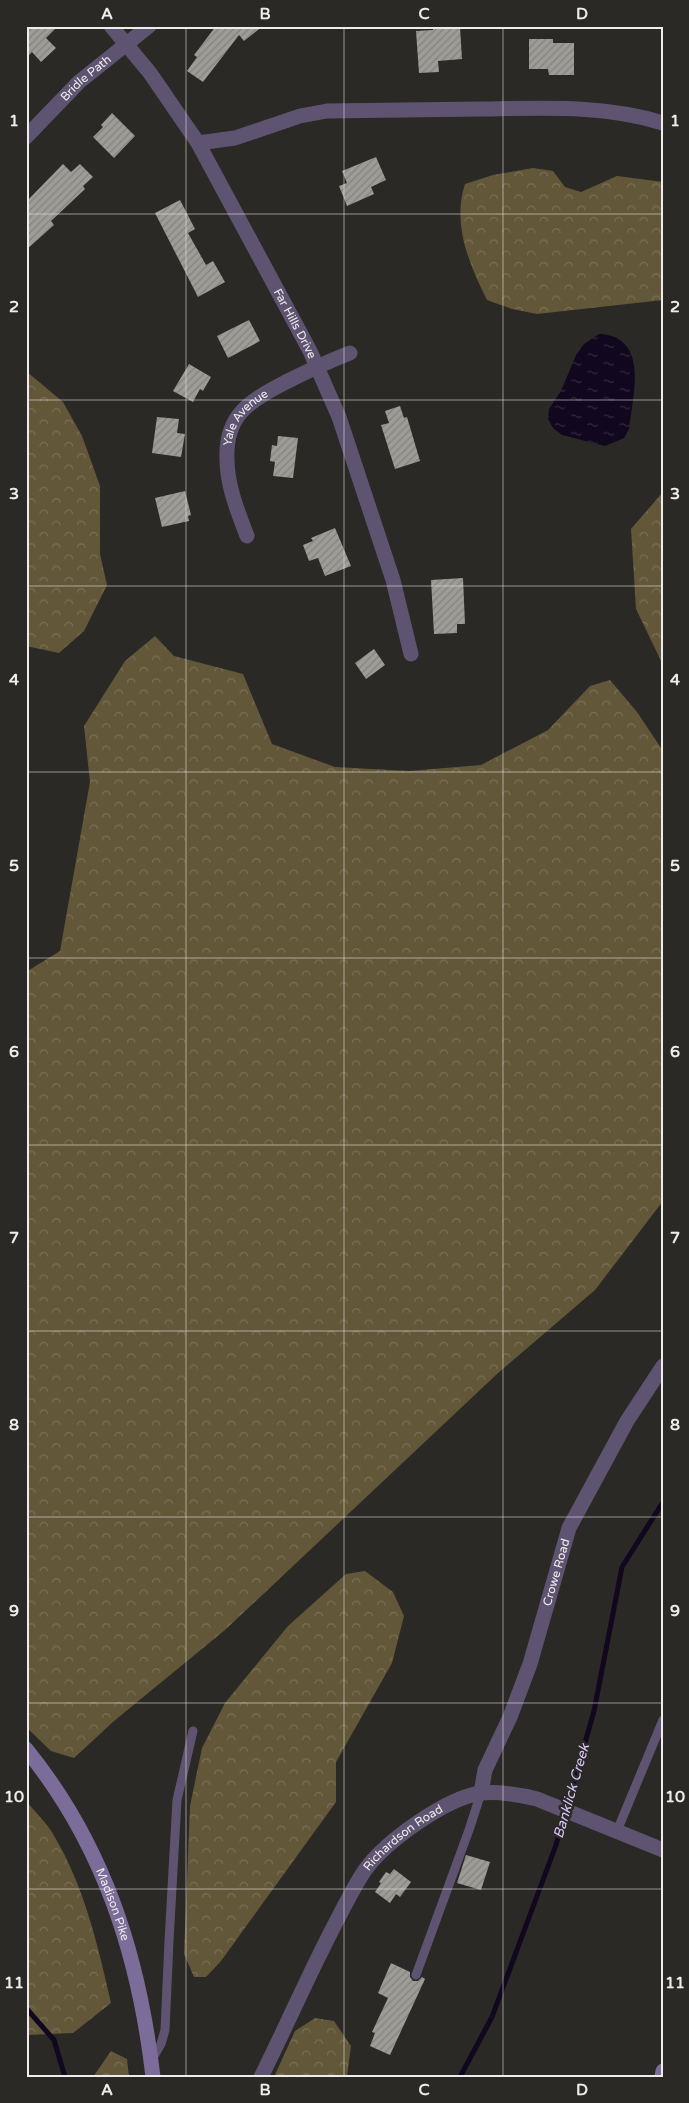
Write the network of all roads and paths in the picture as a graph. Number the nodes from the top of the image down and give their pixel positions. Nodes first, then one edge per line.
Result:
1 (111, 26) edge
2 (150, 26) edge
3 (127, 44) junction
4 (663, 123) edge
5 (26, 136) edge
6 (198, 143) junction
7 (350, 353) dead end
8 (317, 366) junction
9 (247, 536) dead end
10 (411, 654) dead end
11 (663, 1366) edge
12 (663, 1720) edge
13 (193, 1731) dead end
14 (26, 1749) edge
15 (481, 1793) junction
16 (617, 1831) junction
17 (663, 1850) edge
18 (416, 1974) dead end
19 (151, 2061) junction
20 (663, 2071) edge
21 (153, 2077) edge
22 (261, 2077) edge
23 (662, 2077) edge

1 - 3 street, Far Hills Drive
2 - 3 street, Bridle Path
3 - 5 street, Bridle Path
3 - 6 street, Far Hills Drive
4 - 6 street
6 - 8 street, Far Hills Drive
7 - 8 street, Yale Avenue
8 - 9 street, Yale Avenue
8 - 10 street, Far Hills Drive
11 - 15 street, Crowe Road
12 - 16 lane
13 - 19 lane
14 - 19 street, Madison Pike
15 - 16 street, Richardson Road
15 - 18 lane
15 - 22 street, Richardson Road
16 - 17 street, Richardson Road
19 - 21 street, Madison Pike
20 - 23 street

